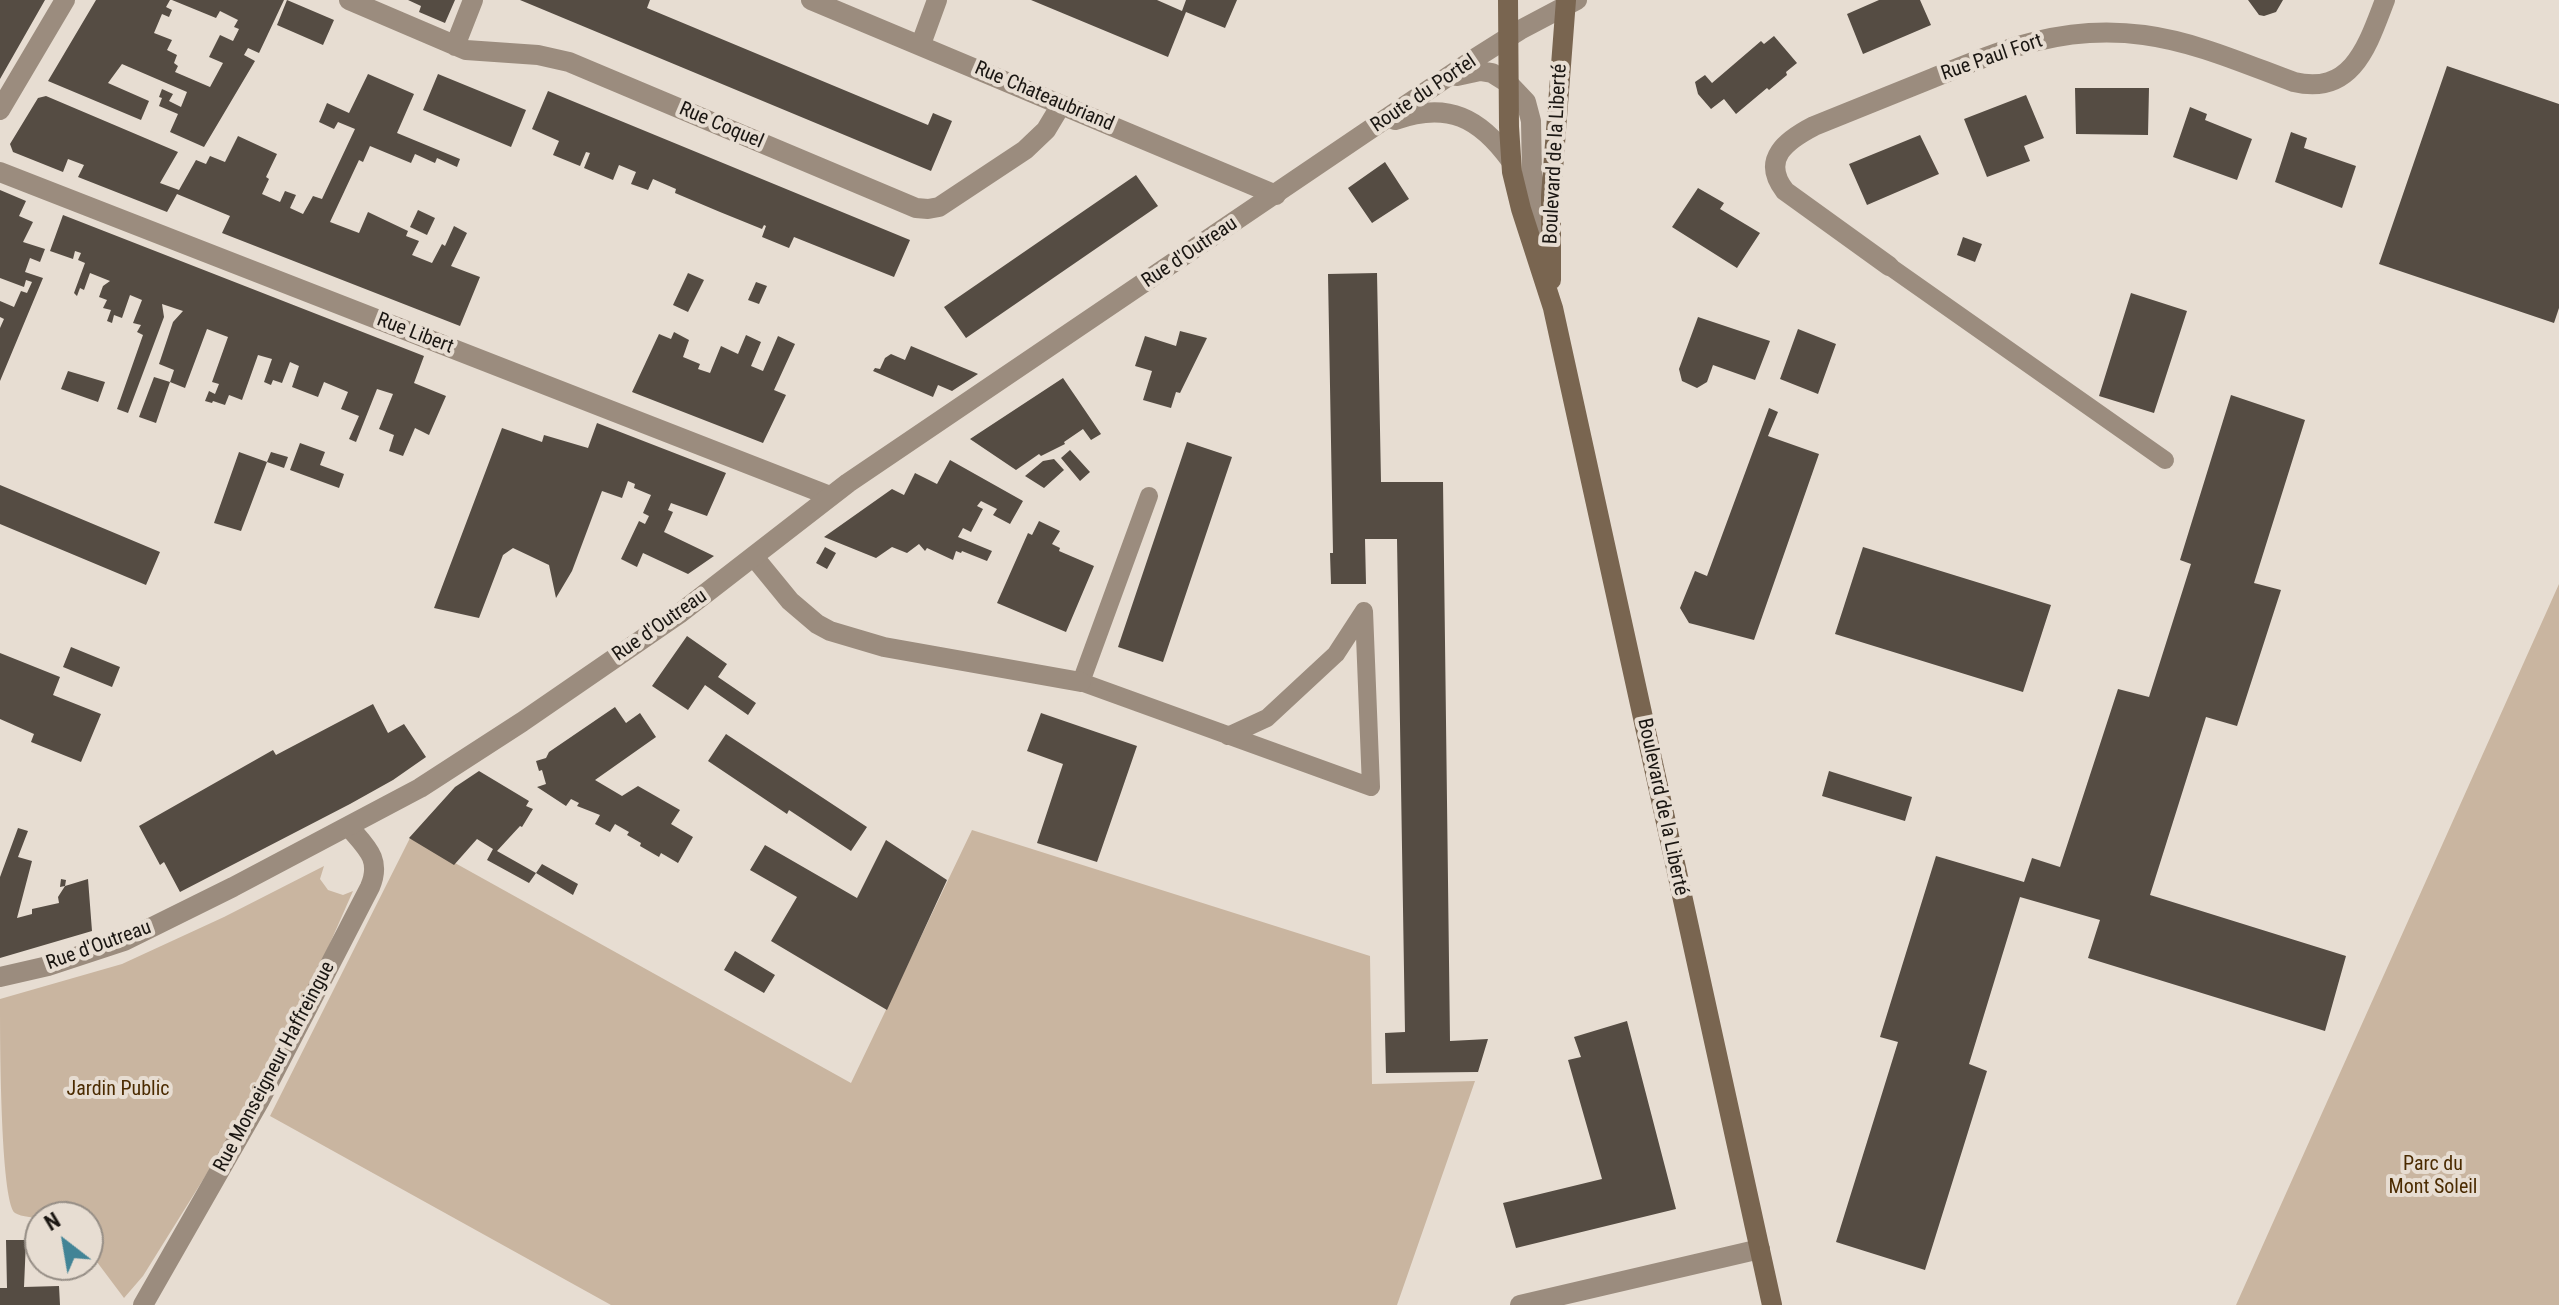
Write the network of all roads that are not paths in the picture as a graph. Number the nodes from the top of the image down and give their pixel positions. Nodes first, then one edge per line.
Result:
1 (65, 0) edge
2 (349, 0) edge
3 (473, 0) edge
4 (811, 0) edge
5 (937, 0) edge
6 (1508, 0) edge
7 (2385, 0) edge
8 (1569, 2) edge
9 (1509, 37) junction
10 (921, 44) junction
11 (455, 46) junction
12 (1439, 83) junction
13 (1508, 83) junction
14 (1061, 105) junction
15 (0, 110) edge
16 (1376, 126) junction
17 (1511, 161) junction
18 (0, 172) edge
19 (1276, 195) junction
20 (1550, 246) junction
21 (1889, 266) joint
22 (1553, 308) junction
23 (2165, 460) dead end
24 (830, 496) junction
25 (1149, 496) dead end
26 (754, 557) junction
27 (1081, 682) junction
28 (1228, 736) junction
29 (349, 827) junction
30 (0, 977) edge
31 (1760, 1249) junction
32 (1590, 1297) edge
33 (143, 1305) edge
34 (1520, 1305) edge
35 (1772, 1305) edge

1 - 15 street
2 - 11 street, Rue Coquel
3 - 11 street
4 - 10 street, Rue Chateaubriand
5 - 10 street
6 - 9 main road, Boulevard de la Liberté
7 - 21 street, Rue Paul Fort
8 - 9 street, Route du Portel
8 - 20 main road, Boulevard de la Liberté
9 - 12 street, Route du Portel
9 - 13 main road, Boulevard de la Liberté
10 - 14 street, Rue Chateaubriand
11 - 14 street, Rue Coquel
12 - 13 street
12 - 16 street, Route du Portel
13 - 17 main road, Boulevard de la Liberté
13 - 20 street
14 - 19 street, Rue Chateaubriand
16 - 17 street
16 - 19 street, Route du Portel
17 - 22 main road, Boulevard de la Liberté
18 - 24 street, Rue Libert
19 - 24 street, Rue d'Outreau
20 - 22 main road, Boulevard de la Liberté
21 - 23 lane
22 - 31 main road, Boulevard de la Liberté
24 - 26 street, Rue d'Outreau
25 - 27 lane
26 - 27 street
26 - 29 street, Rue d'Outreau
27 - 28 lane
28 - 28 lane
29 - 30 street, Rue d'Outreau
29 - 33 street, Rue Monseigneur Haffreingue
31 - 32 street
31 - 35 main road, Boulevard de la Liberté
32 - 34 street

